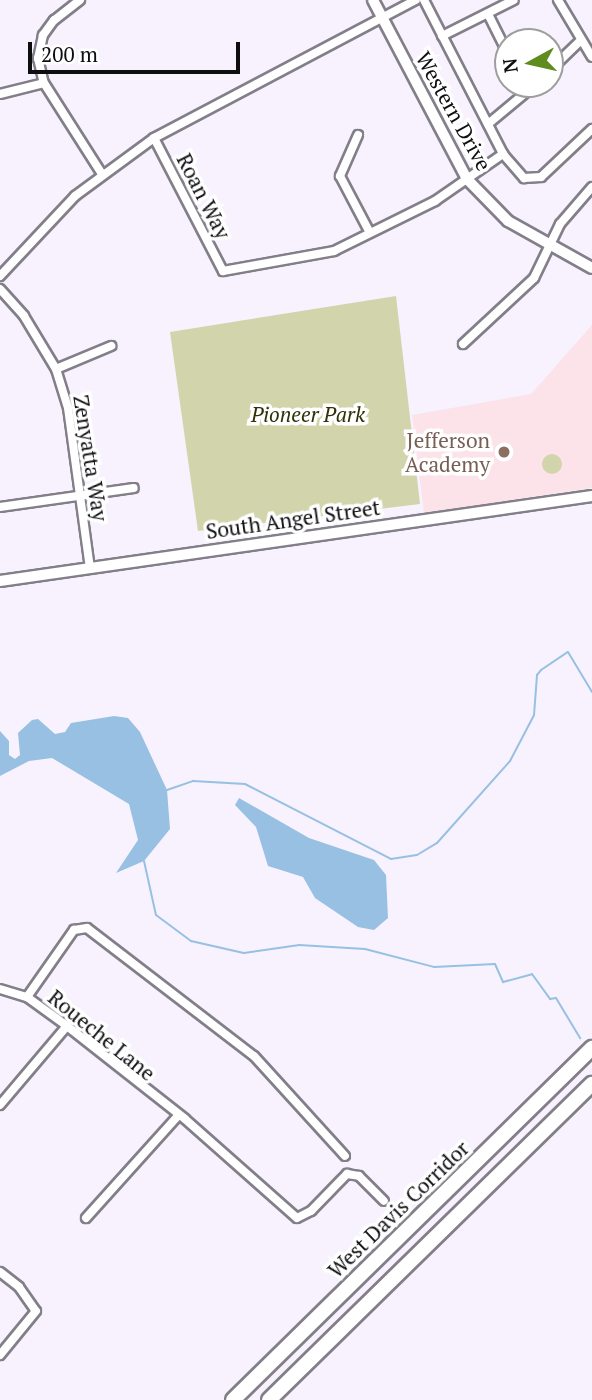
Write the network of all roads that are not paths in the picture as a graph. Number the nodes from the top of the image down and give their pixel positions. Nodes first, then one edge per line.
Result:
1 (80, 0) edge
2 (373, 0) edge
3 (416, 0) edge
4 (424, 0) edge
5 (514, 0) edge
6 (558, 0) edge
7 (488, 14) junction
8 (383, 20) junction
9 (495, 28) edge
10 (442, 36) junction
11 (580, 41) junction
12 (564, 57) edge
13 (592, 57) edge
14 (44, 83) junction
15 (0, 94) edge
16 (517, 98) edge
17 (488, 124) junction
18 (592, 129) edge
19 (358, 135) dead end
20 (154, 138) junction
21 (503, 154) junction
22 (102, 174) junction
23 (467, 179) junction
24 (592, 187) edge
25 (370, 233) junction
26 (549, 247) junction
27 (592, 268) edge
28 (0, 276) edge
29 (0, 289) edge
30 (463, 344) dead end
31 (111, 346) dead end
32 (55, 369) junction
33 (134, 488) dead end
34 (80, 496) junction
35 (592, 496) edge
36 (0, 507) edge
37 (90, 568) junction
38 (0, 581) edge
39 (0, 989) edge
40 (27, 998) junction
41 (67, 1026) junction
42 (592, 1048) edge
43 (592, 1084) edge
44 (0, 1105) edge
45 (177, 1118) junction
46 (345, 1156) dead end
47 (384, 1201) dead end
48 (86, 1218) dead end
49 (0, 1272) edge
50 (0, 1355) edge
51 (233, 1400) edge
52 (269, 1400) edge

1 - 14 street
2 - 8 street, Western Drive
3 - 8 street
4 - 10 street
5 - 7 street
6 - 11 street
7 - 9 street
7 - 10 street
8 - 20 street
8 - 23 street, Western Drive
10 - 17 street
11 - 12 street
11 - 13 street
14 - 15 street
14 - 22 street
16 - 17 street
17 - 21 street
18 - 21 street
19 - 25 street
20 - 22 street
20 - 25 street, Roan Way
21 - 23 street
22 - 28 street
23 - 25 street
23 - 26 street, Western Drive
24 - 26 street
26 - 27 street, Western Drive
26 - 30 street
29 - 32 street, Zenyatta Way
31 - 32 street
32 - 34 street, Zenyatta Way
33 - 34 street
34 - 36 street
34 - 37 street, Zenyatta Way
35 - 37 street, South Angel Street
37 - 38 street, South Angel Street
39 - 40 street, Roueche Lane
40 - 41 street, Roueche Lane
40 - 46 street
41 - 44 street
41 - 45 street, Roueche Lane
42 - 51 highway, West Davis Corridor
43 - 52 highway
45 - 47 street, Roueche Lane
45 - 48 street
49 - 50 street

